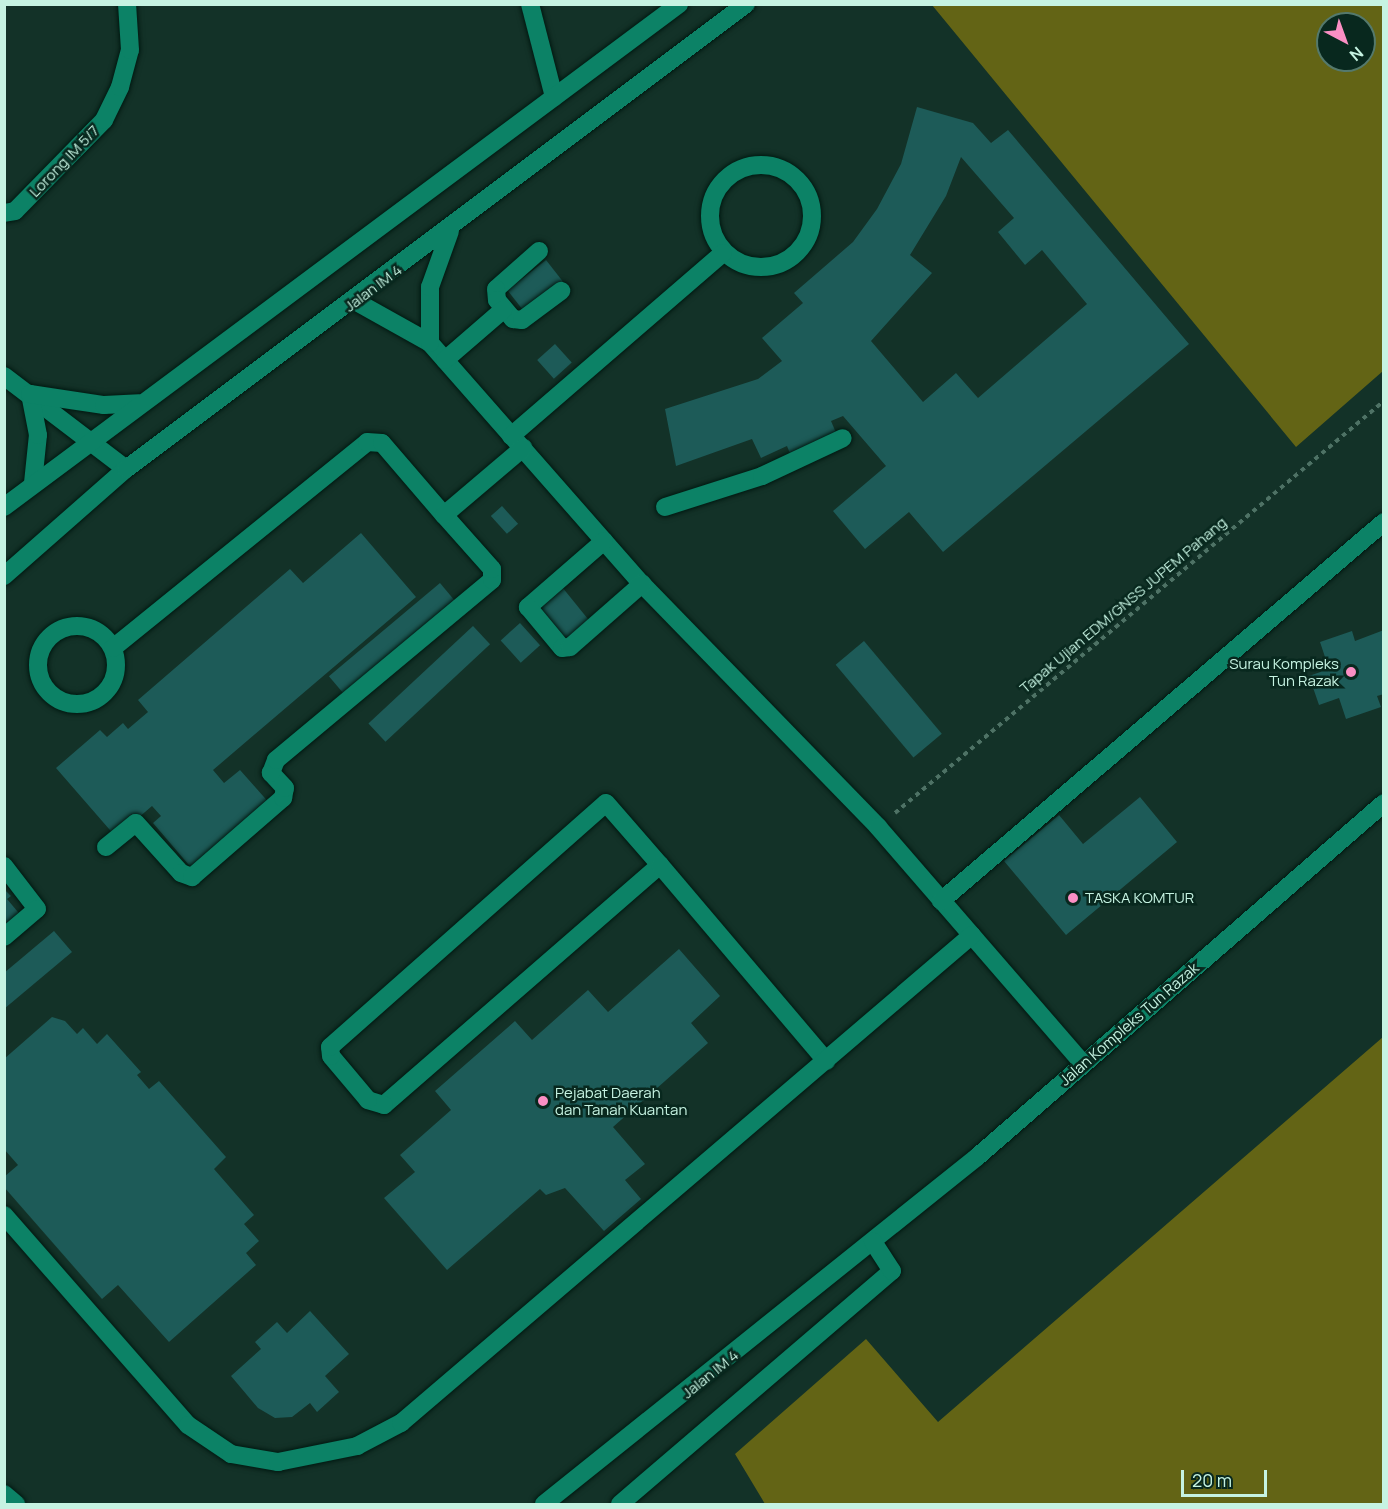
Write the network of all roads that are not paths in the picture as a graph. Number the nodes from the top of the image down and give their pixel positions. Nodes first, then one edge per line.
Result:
1 (127, 4) edge
2 (530, 4) edge
3 (679, 4) edge
4 (746, 4) edge
5 (554, 97) junction
6 (10, 212) edge
7 (450, 229) junction
8 (539, 251) dead end
9 (723, 253) junction
10 (561, 291) dead end
11 (355, 301) junction
12 (503, 310) junction
13 (430, 343) junction
14 (445, 360) junction
15 (4, 376) edge
16 (30, 394) junction
17 (139, 403) junction
18 (843, 438) dead end
19 (89, 440) junction
20 (517, 442) junction
21 (126, 469) junction
22 (33, 483) junction
23 (4, 507) edge
24 (665, 507) dead end
25 (444, 515) junction
26 (1383, 522) edge
27 (604, 541) junction
28 (4, 576) edge
29 (642, 584) junction
30 (113, 648) junction
31 (1383, 803) edge
32 (106, 847) dead end
33 (660, 865) junction
34 (4, 866) edge
35 (941, 901) junction
36 (972, 935) junction
37 (4, 937) edge
38 (826, 1061) junction
39 (1083, 1064) junction
40 (4, 1215) edge
41 (873, 1242) junction
42 (4, 1494) edge
43 (16, 1504) edge
44 (544, 1504) edge
45 (620, 1504) edge

1 - 6 street, Lorong IM 5/7
2 - 5 street
3 - 5 street
4 - 7 street, Jalan IM 4
5 - 17 street
7 - 11 street, Jalan IM 4
7 - 13 street
8 - 12 street
9 - 9 street
9 - 20 street
10 - 12 street
11 - 13 street
11 - 21 street, Jalan IM 4
12 - 14 street
13 - 14 street
14 - 20 street
15 - 16 street
16 - 17 street
16 - 19 street
16 - 22 street
17 - 19 street
18 - 24 street
19 - 21 street
19 - 22 street
20 - 25 street
20 - 27 street
21 - 28 street, Jalan IM 4
22 - 23 street
25 - 30 street
25 - 32 street
26 - 35 street
27 - 29 street
27 - 29 street
29 - 35 street
30 - 30 street
31 - 39 street, Jalan Kompleks Tun Razak
33 - 33 street
33 - 38 street
34 - 37 street
35 - 36 street
36 - 38 street
36 - 39 street
38 - 40 street
39 - 41 street, Jalan Kompleks Tun Razak
41 - 44 street, Jalan IM 4
41 - 45 street
42 - 43 street

